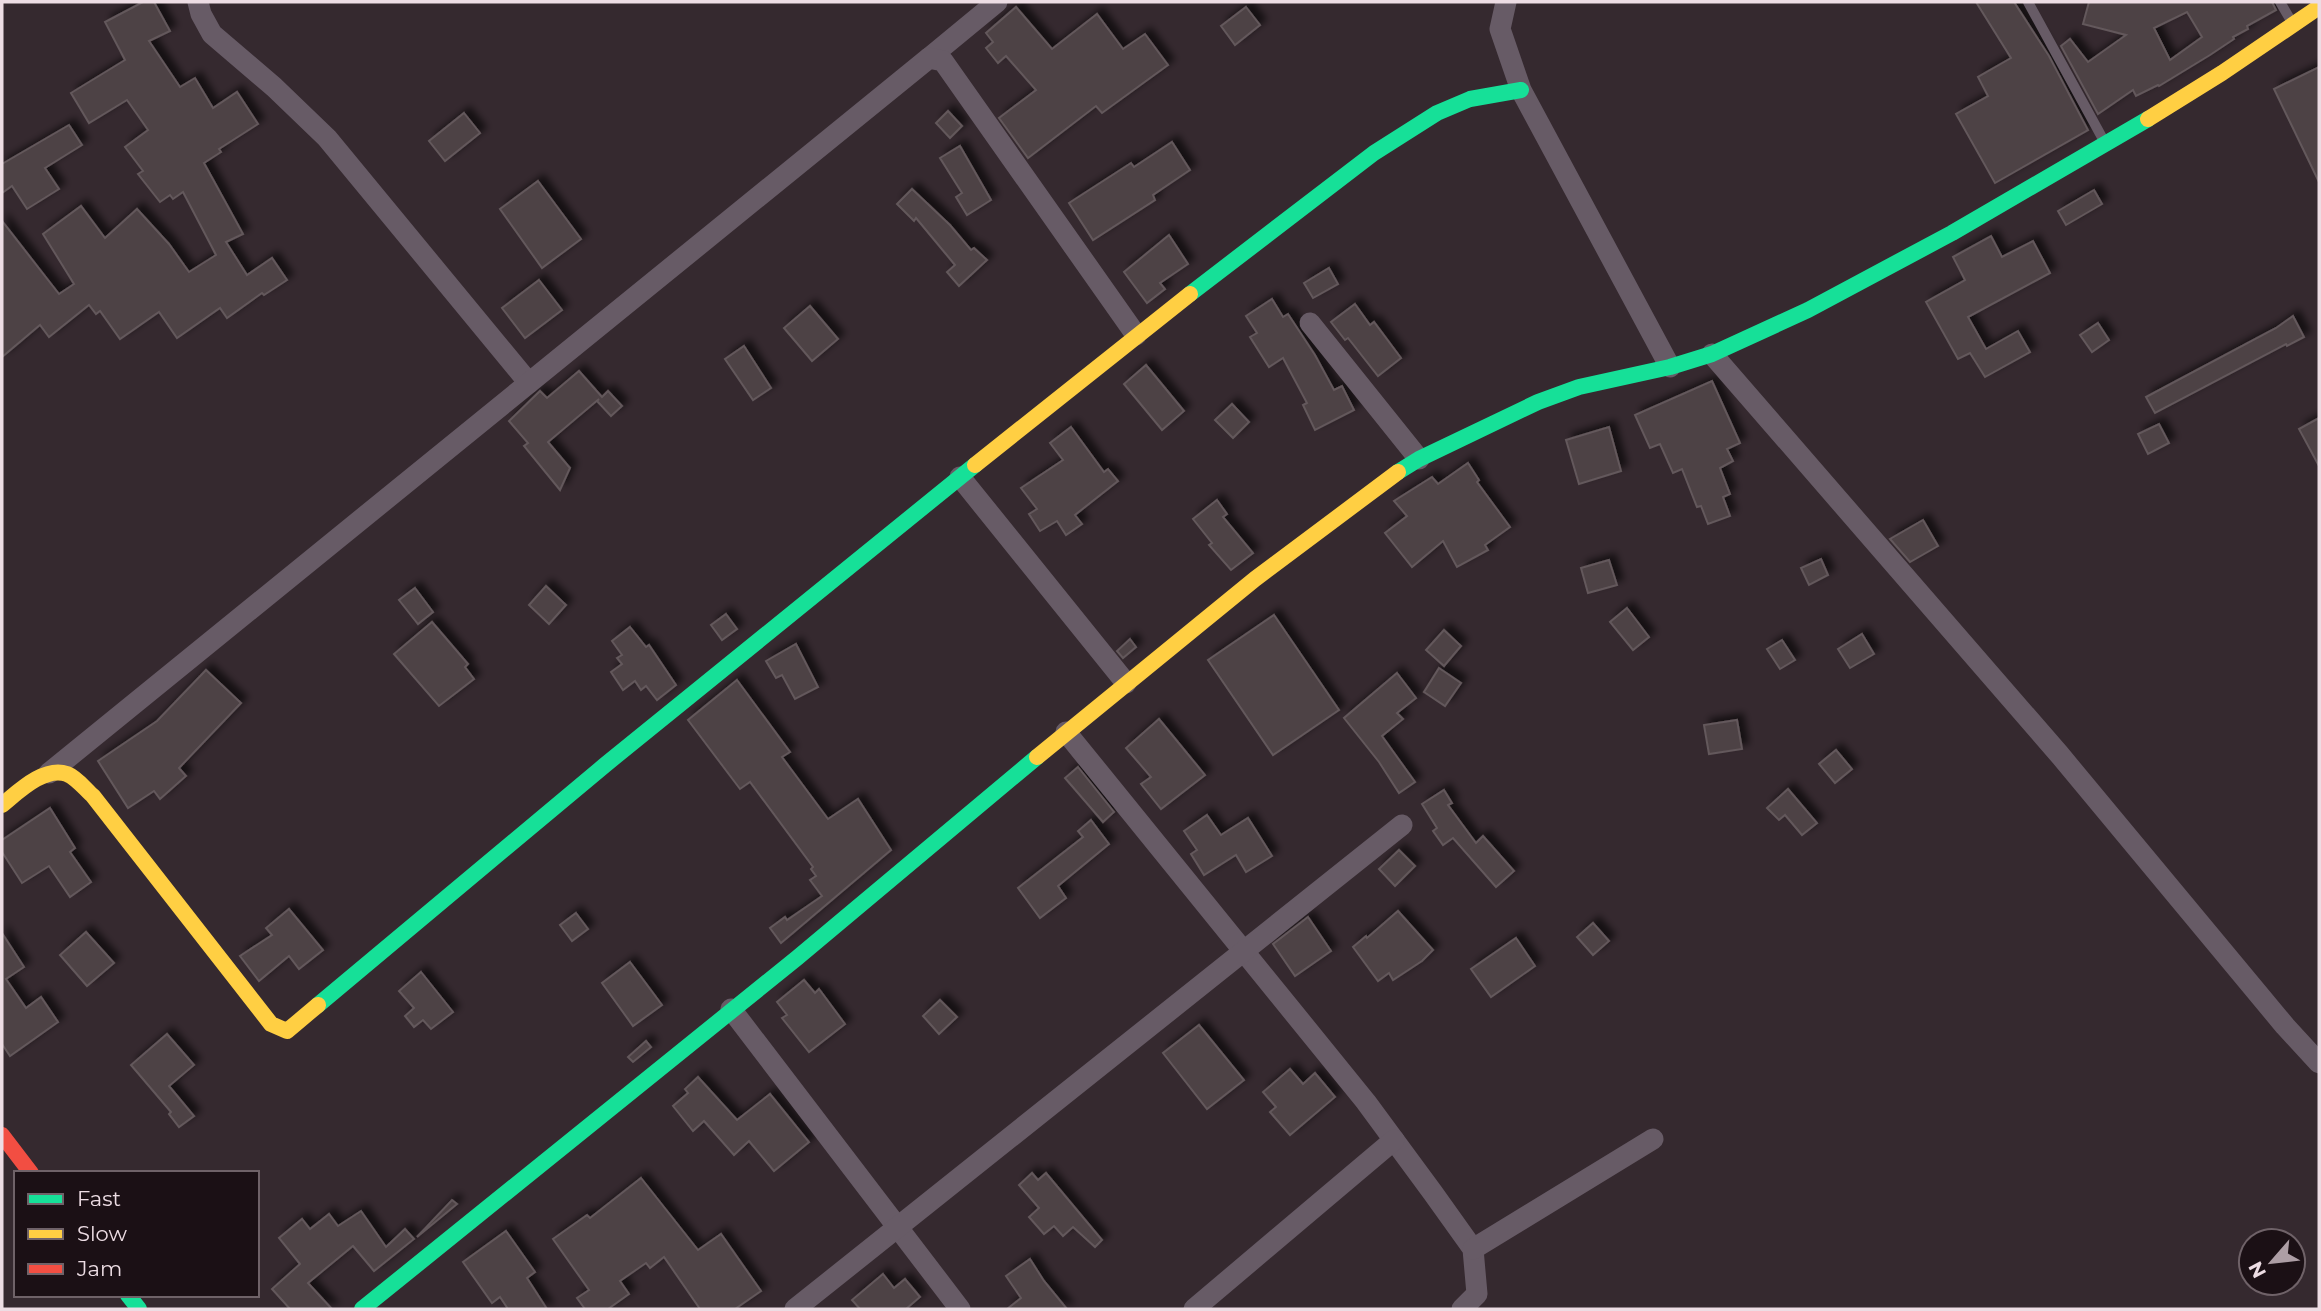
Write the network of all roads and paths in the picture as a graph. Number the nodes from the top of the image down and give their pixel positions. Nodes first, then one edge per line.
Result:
1 (198, 2) edge
2 (997, 2) edge
3 (1506, 2) edge
4 (2028, 2) edge
5 (2280, 2) edge
6 (2319, 7) edge
7 (2293, 25) junction
8 (929, 58) junction
9 (1521, 90) junction
10 (2106, 145) junction
11 (1310, 323) dead end
12 (1136, 335) junction
13 (1712, 354) junction
14 (1670, 367) junction
15 (529, 383) junction
16 (1419, 460) junction
17 (960, 477) junction
18 (1126, 683) junction
19 (1066, 732) junction
20 (49, 774) junction
21 (2, 805) edge
22 (1402, 825) dead end
23 (1244, 951) junction
24 (731, 1009) junction
25 (2319, 1063) edge
26 (2, 1135) edge
27 (1653, 1139) dead end
28 (1394, 1140) junction
29 (29, 1171) edge
30 (899, 1229) junction
31 (1473, 1249) junction
32 (383, 1292) junction
33 (362, 1309) edge
34 (397, 1309) edge
35 (795, 1309) edge
36 (960, 1309) edge
37 (1194, 1309) edge
38 (1462, 1309) edge

1 - 15 street
2 - 8 street
3 - 9 street
4 - 10 lane
5 - 7 lane
6 - 7 main road
7 - 10 main road
8 - 12 street
8 - 15 street
9 - 12 main road
9 - 14 street
10 - 13 main road
11 - 16 street
12 - 17 main road
13 - 14 main road
13 - 25 street
14 - 16 main road
15 - 20 street
16 - 18 main road
17 - 18 street
17 - 20 main road
18 - 19 main road
19 - 23 street
19 - 24 main road
20 - 21 main road
22 - 23 street
23 - 28 street
23 - 30 street
24 - 30 street
24 - 32 main road
26 - 29 main road
27 - 31 street
28 - 31 street
28 - 37 street
30 - 35 street
30 - 36 street
31 - 38 street
32 - 33 main road
32 - 34 street

